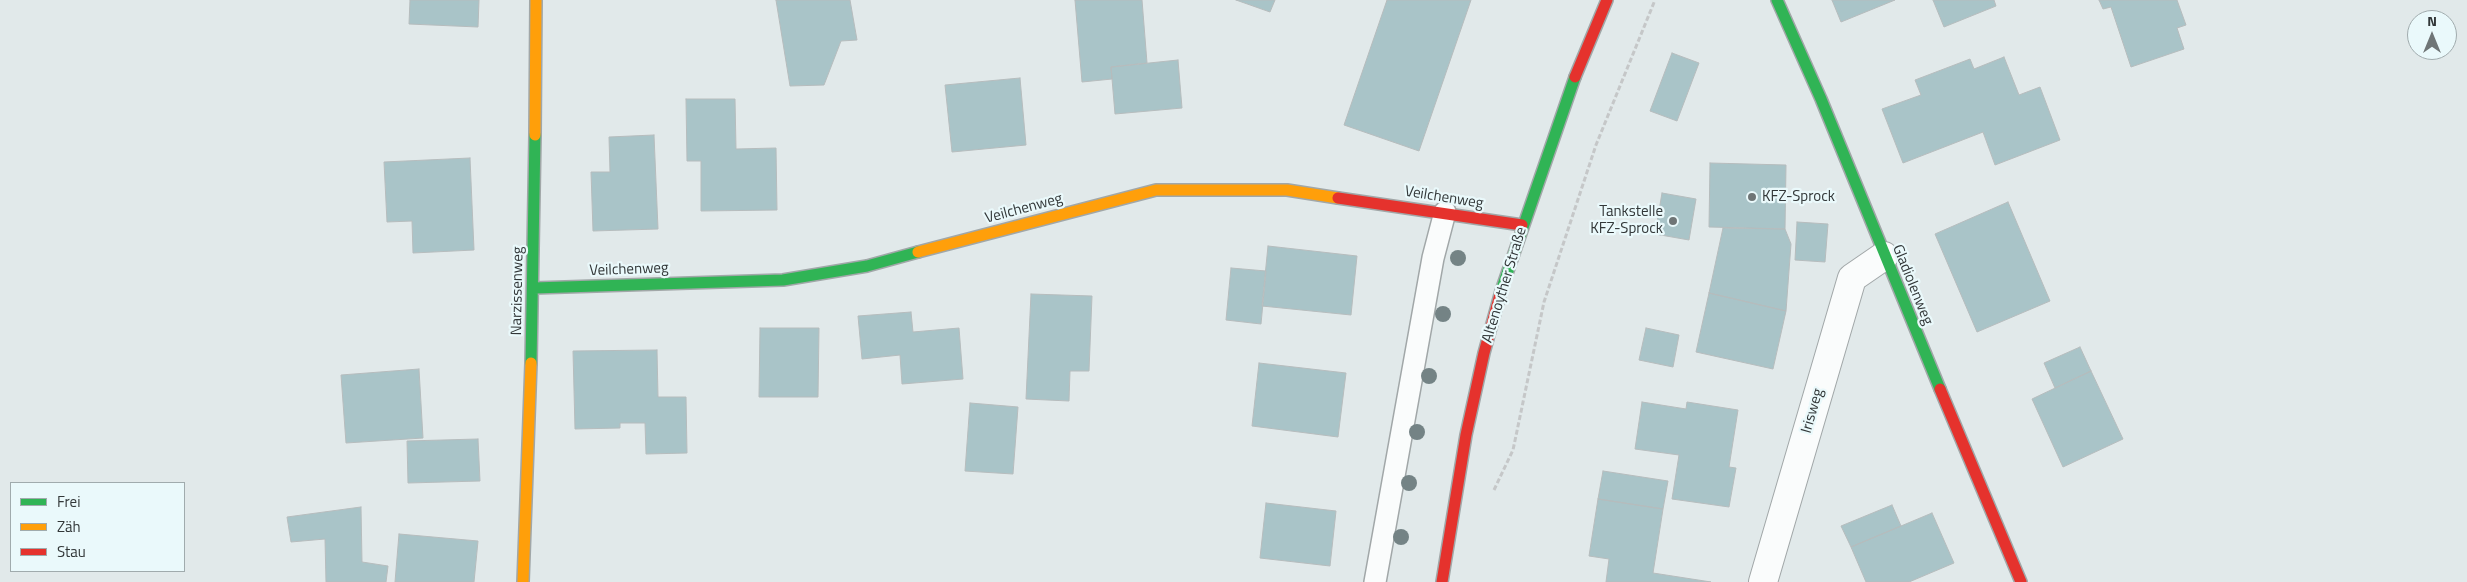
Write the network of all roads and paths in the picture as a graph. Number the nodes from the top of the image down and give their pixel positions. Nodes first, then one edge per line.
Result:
1 (536, 0) edge
2 (1607, 0) edge
3 (1655, 0) edge
4 (1776, 0) edge
5 (1445, 212) junction
6 (1522, 225) junction
7 (1884, 256) junction
8 (534, 288) junction
9 (1494, 491) dead end
10 (523, 582) edge
11 (1375, 582) edge
12 (1442, 582) edge
13 (1763, 582) edge
14 (2021, 582) edge

1 - 8 street, Narzissenweg
2 - 6 street, Altenoyther Straße
3 - 9 path
4 - 7 street, Gladiolenweg
5 - 6 street, Veilchenweg
5 - 8 street, Veilchenweg
5 - 11 lane
6 - 12 street, Altenoyther Straße
7 - 13 street, Irisweg
7 - 14 street, Gladiolenweg
8 - 10 street, Narzissenweg

